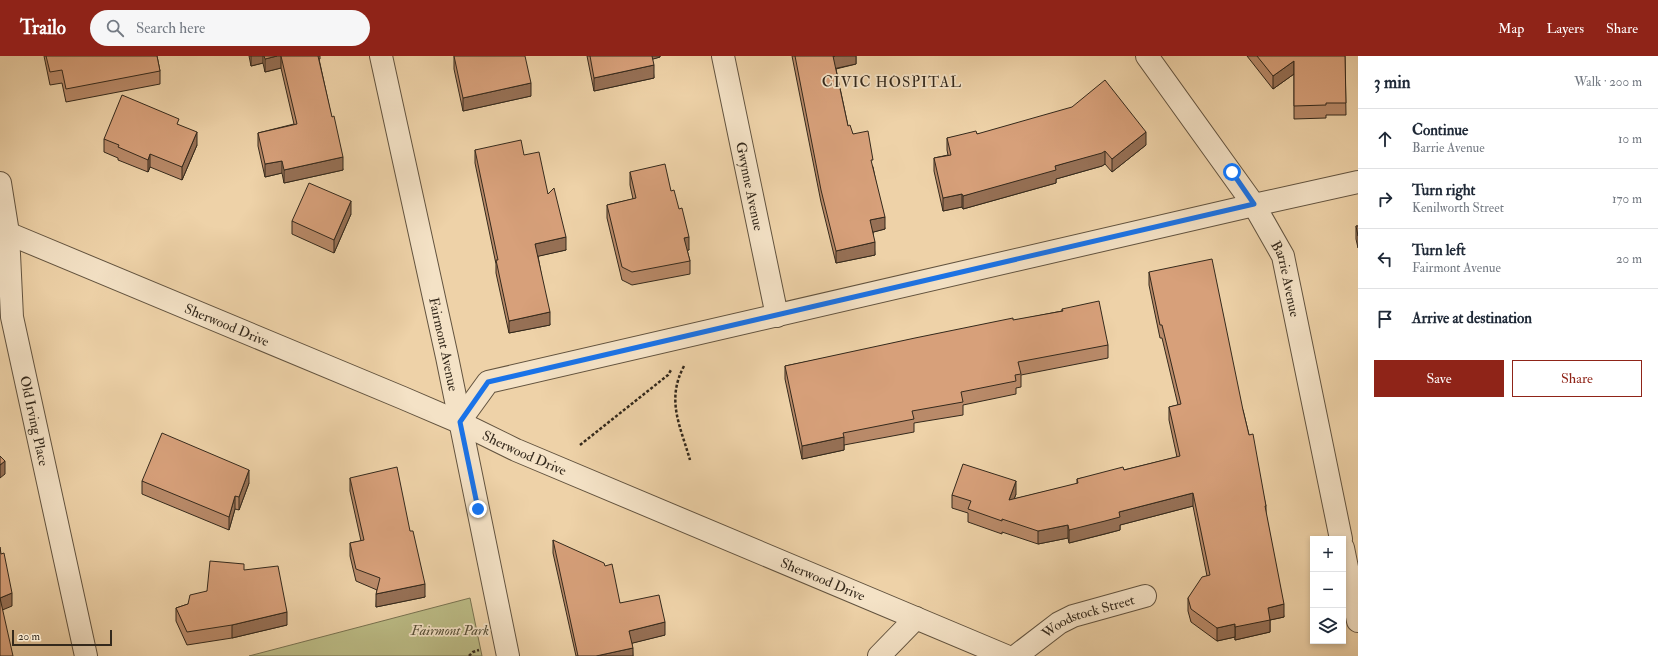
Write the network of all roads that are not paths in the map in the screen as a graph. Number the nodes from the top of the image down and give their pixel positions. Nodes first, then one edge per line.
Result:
1 (381, 56) edge
2 (723, 56) edge
3 (1147, 56) edge
4 (1358, 182) edge
5 (0, 183) edge
6 (1254, 204) junction
7 (4, 232) edge
8 (778, 316) junction
9 (460, 422) junction
10 (1340, 536) edge
11 (1346, 563) edge
12 (1145, 596) dead end
13 (916, 618) junction
14 (1358, 621) edge
15 (86, 656) edge
16 (508, 656) edge
17 (879, 656) edge
18 (1006, 656) edge
19 (1016, 656) edge

1 - 9 street, Fairmont Avenue
2 - 8 street, Gwynne Avenue
3 - 6 street, Barrie Avenue
4 - 6 street
5 - 7 street, Old Irving Place
6 - 8 street
6 - 10 street, Barrie Avenue
7 - 9 street, Sherwood Drive
7 - 15 street, Old Irving Place
8 - 9 street
9 - 13 street, Sherwood Drive
9 - 16 street, Fairmont Avenue
11 - 14 street
12 - 19 street, Woodstock Street
13 - 17 street
13 - 18 street, Sherwood Drive

